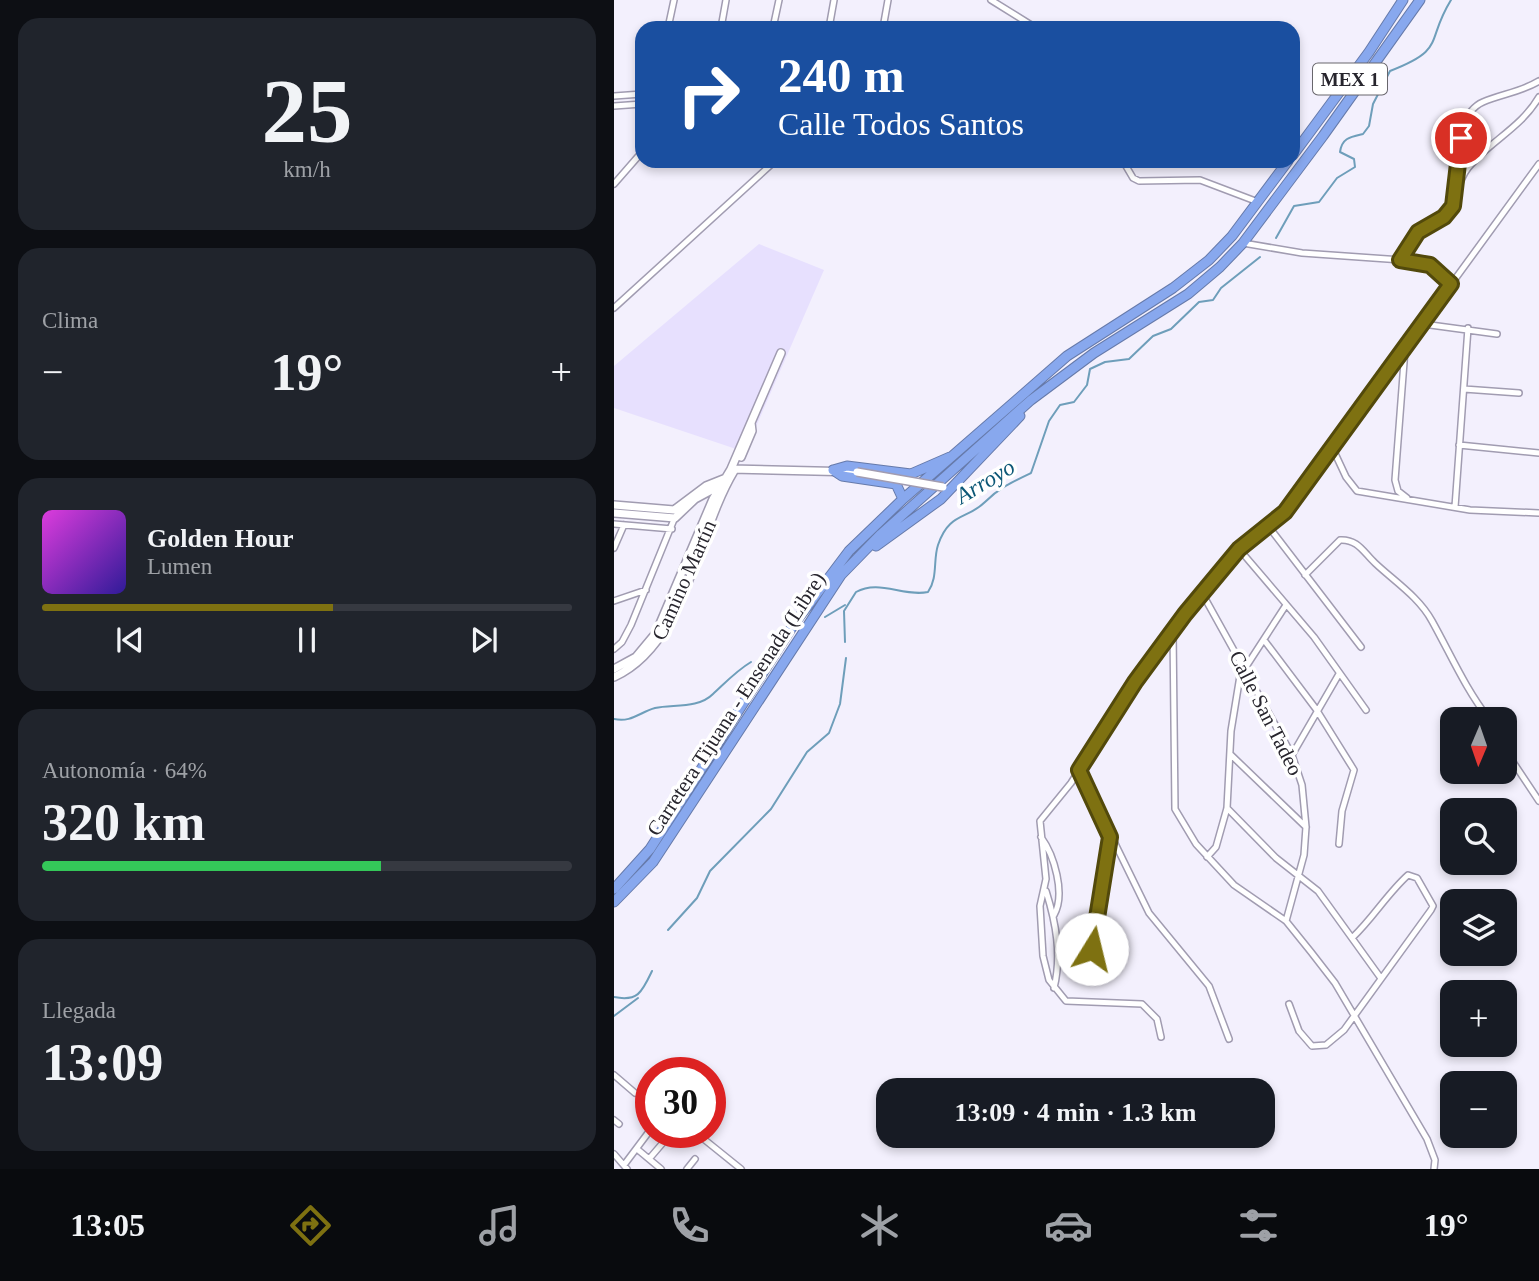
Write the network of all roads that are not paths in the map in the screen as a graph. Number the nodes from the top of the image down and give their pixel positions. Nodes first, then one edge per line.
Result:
1 (674, 0) edge
2 (727, 0) edge
3 (779, 0) edge
4 (834, 0) edge
5 (888, 0) edge
6 (991, 0) edge
7 (1403, 0) edge
8 (1420, 0) edge
9 (670, 21) edge
10 (722, 21) edge
11 (774, 21) edge
12 (830, 21) edge
13 (884, 21) edge
14 (1025, 21) edge
15 (1539, 81) edge
16 (635, 94) edge
17 (614, 96) edge
18 (1539, 97) edge
19 (635, 104) edge
20 (614, 106) edge
21 (1300, 146) edge
22 (635, 160) edge
23 (1539, 164) edge
24 (1300, 165) edge
25 (767, 168) edge
26 (1127, 168) edge
27 (1283, 168) edge
28 (1298, 168) edge
29 (614, 184) edge
30 (1456, 189) junction
31 (1258, 202) junction
32 (1243, 243) junction
33 (1400, 260) junction
34 (1451, 284) junction
35 (614, 308) edge
36 (1423, 324) junction
37 (1468, 328) junction
38 (1497, 334) dead end
39 (1405, 349) junction
40 (781, 353) dead end
41 (1464, 389) junction
42 (1519, 393) dead end
43 (1031, 400) junction
44 (1459, 445) junction
45 (1332, 447) junction
46 (1539, 453) edge
47 (951, 456) junction
48 (733, 468) junction
49 (833, 470) junction
50 (725, 481) junction
51 (947, 488) junction
52 (903, 499) junction
53 (1409, 499) junction
54 (614, 505) edge
55 (1455, 507) junction
56 (614, 513) edge
57 (1539, 513) edge
58 (675, 514) junction
59 (614, 524) edge
60 (624, 525) junction
61 (1269, 527) junction
62 (672, 528) junction
63 (614, 548) edge
64 (1239, 549) junction
65 (857, 558) junction
66 (1305, 575) junction
67 (646, 590) junction
68 (1202, 593) junction
69 (614, 601) edge
70 (1286, 605) junction
71 (1173, 631) junction
72 (1264, 640) junction
73 (1361, 647) dead end
74 (614, 649) edge
75 (1246, 667) junction
76 (614, 669) edge
77 (1339, 674) junction
78 (614, 677) edge
79 (1481, 707) edge
80 (1316, 709) junction
81 (1366, 710) dead end
82 (1230, 754) junction
83 (1292, 755) junction
84 (1517, 768) edge
85 (1079, 770) junction
86 (1539, 801) edge
87 (1227, 808) junction
88 (1306, 827) junction
89 (1039, 834) junction
90 (1110, 837) junction
91 (1340, 844) dead end
92 (1207, 857) junction
93 (1299, 875) junction
94 (614, 889) edge
95 (1046, 890) junction
96 (614, 902) edge
97 (1054, 915) junction
98 (1286, 921) junction
99 (1353, 937) junction
100 (1092, 949) dead end
101 (1380, 977) junction
102 (1054, 988) junction
103 (1289, 1004) dead end
104 (1354, 1020) junction
105 (1161, 1037) dead end
106 (1229, 1039) dead end
107 (614, 1074) edge
108 (635, 1093) dead end
109 (659, 1148) edge
110 (715, 1148) edge
111 (637, 1149) joint
112 (614, 1154) edge
113 (649, 1159) junction
114 (695, 1159) dead end
115 (626, 1167) edge
116 (739, 1168) edge
117 (661, 1169) edge
118 (687, 1169) edge
119 (1434, 1169) edge

1 - 9 street
2 - 10 street
3 - 11 street
4 - 12 street
5 - 13 street
6 - 14 street
7 - 21 highway, MEX 1
8 - 24 highway, Carretera Tijuana - Ensenada (Libre) / MEX 1
15 - 30 street
16 - 17 street
18 - 30 street
19 - 20 street
22 - 29 street
23 - 34 street
25 - 35 street
26 - 31 street
27 - 31 highway, Carretera Tijuana - Ensenada (Libre)
28 - 32 highway, Carretera Tijuana - Ensenada (Libre) / MEX 1
30 - 33 street
31 - 47 highway, Carretera Tijuana - Ensenada (Libre)
32 - 33 street
32 - 43 highway, Carretera Tijuana - Ensenada (Libre) / MEX 1
33 - 34 street
34 - 36 street
36 - 37 street
36 - 39 street
37 - 38 street
37 - 41 street
39 - 45 street
39 - 53 street
40 - 48 street, Camino Martín
41 - 42 street
41 - 44 street
43 - 51 highway
43 - 65 highway, Carretera Tijuana - Ensenada (Libre) / MEX 1
44 - 46 street
44 - 55 street
45 - 53 street
45 - 61 street
47 - 49 highway
47 - 52 highway, Carretera Tijuana - Ensenada (Libre)
48 - 49 street
48 - 50 street, Camino Martín
49 - 51 street, bridge
49 - 52 highway
50 - 58 street
50 - 76 street, Camino Martín
50 - 78 street, Camino Martín
51 - 65 highway
52 - 94 highway, Carretera Tijuana - Ensenada (Libre)
53 - 55 street
54 - 58 street
55 - 57 street
56 - 58 street
58 - 62 street
59 - 60 street
60 - 62 street
60 - 63 street
61 - 64 street
61 - 66 street
62 - 67 street
64 - 68 street
64 - 70 street
65 - 96 highway, Carretera Tijuana - Ensenada (Libre) / MEX 1
66 - 73 street
66 - 79 street
67 - 69 street
67 - 74 street
68 - 71 street
68 - 75 street, Calle San Tadeo
70 - 72 street
70 - 77 street
71 - 85 street
71 - 92 street
72 - 75 street
72 - 80 street
75 - 82 street
75 - 83 street, Calle San Tadeo
77 - 80 street
77 - 81 street
80 - 83 street
80 - 91 street
82 - 87 street
82 - 88 street
83 - 88 street, Calle San Tadeo
84 - 86 street
85 - 89 street
85 - 90 street
87 - 92 street
87 - 93 street
88 - 93 street, Calle San Tadeo
89 - 95 street
89 - 97 street
90 - 100 street
90 - 106 street
92 - 98 street
93 - 98 street, Calle San Tadeo
93 - 99 street
95 - 97 street
95 - 102 street
97 - 102 street
98 - 104 street
99 - 101 street
99 - 101 street
101 - 104 street
102 - 105 street
103 - 104 street
104 - 119 street
107 - 108 street
109 - 113 street
110 - 116 street
111 - 113 street
111 - 115 street
112 - 115 street
113 - 117 street
114 - 118 street

